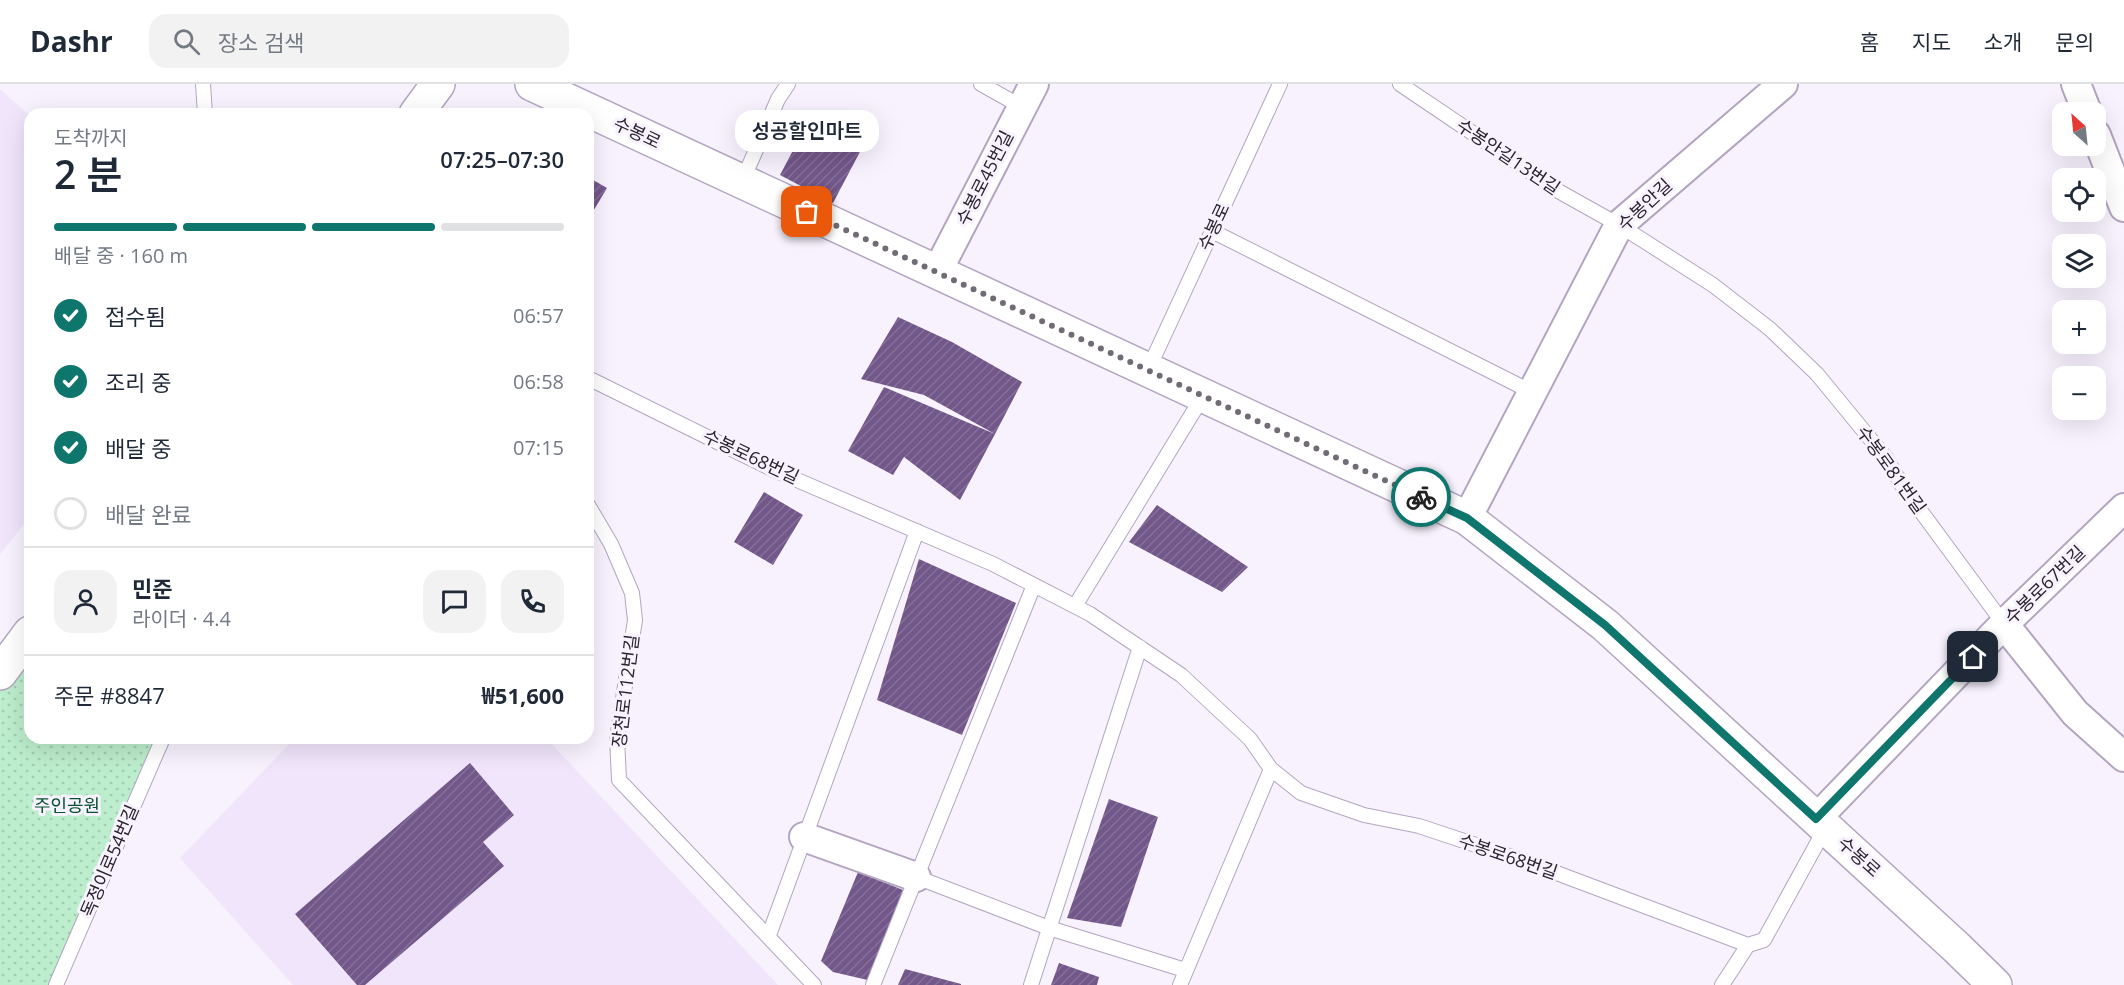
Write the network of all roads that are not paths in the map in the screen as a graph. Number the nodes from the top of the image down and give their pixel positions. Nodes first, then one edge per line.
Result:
1 (203, 84) edge
2 (438, 84) edge
3 (532, 84) edge
4 (788, 84) edge
5 (981, 84) edge
6 (1280, 84) edge
7 (1400, 84) edge
8 (2076, 84) edge
9 (1776, 86) edge
10 (1028, 95) edge
11 (2083, 102) edge
12 (205, 108) edge
13 (420, 108) edge
14 (583, 108) edge
15 (594, 113) edge
16 (2104, 156) edge
17 (742, 182) junction
18 (2124, 207) edge
19 (1619, 225) junction
20 (1212, 231) junction
21 (937, 272) junction
22 (1148, 370) junction
23 (594, 381) edge
24 (1532, 392) junction
25 (1203, 396) junction
26 (2124, 508) edge
27 (594, 515) edge
28 (1467, 518) junction
29 (917, 531) junction
30 (1034, 585) junction
31 (1075, 606) junction
32 (2004, 624) junction
33 (24, 641) edge
34 (1140, 647) junction
35 (0, 674) edge
36 (160, 744) edge
37 (2124, 757) edge
38 (1270, 770) junction
39 (1821, 823) junction
40 (804, 837) junction
41 (916, 877) junction
42 (1049, 928) junction
43 (769, 935) junction
44 (1748, 945) junction
45 (1185, 970) junction
46 (873, 984) edge
47 (56, 985) edge
48 (814, 985) edge
49 (1031, 985) edge
50 (1180, 985) edge
51 (1722, 985) edge
52 (1995, 985) edge

1 - 12 lane
2 - 13 street
3 - 14 street, 수봉로
4 - 17 lane
5 - 10 lane
6 - 20 lane, 수봉로
7 - 19 lane, 수봉안길13번길
8 - 11 street
9 - 19 street, 수봉안길
10 - 21 street, 수봉로45번길
15 - 17 street, 수봉로
16 - 18 street
17 - 21 street, 수봉로
19 - 24 street, 수봉안길
19 - 32 lane, 수봉로81번길
20 - 22 lane, 수봉로
20 - 24 lane
21 - 22 street, 수봉로
22 - 25 street, 수봉로
23 - 29 lane, 수봉로68번길
24 - 28 street, 수봉안길
25 - 28 street, 수봉로
25 - 31 lane
26 - 32 street, 수봉로67번길
27 - 43 lane, 장천로112번길
28 - 39 street, 수봉로
29 - 30 lane, 수봉로68번길
29 - 40 lane
30 - 31 lane, 수봉로68번길
30 - 41 lane
31 - 34 lane, 수봉로68번길
32 - 37 street, 수봉로81번길
32 - 39 street, 수봉로67번길
33 - 35 street
34 - 38 lane, 수봉로68번길
34 - 42 lane
36 - 47 lane, 독정이로54번길
38 - 44 lane, 수봉로68번길
38 - 45 lane
39 - 44 lane
39 - 52 street, 수봉로
40 - 41 street
40 - 43 lane
41 - 42 lane
41 - 46 lane
42 - 45 lane
42 - 49 lane
43 - 48 lane, 장천로112번길
44 - 51 lane
45 - 50 lane

